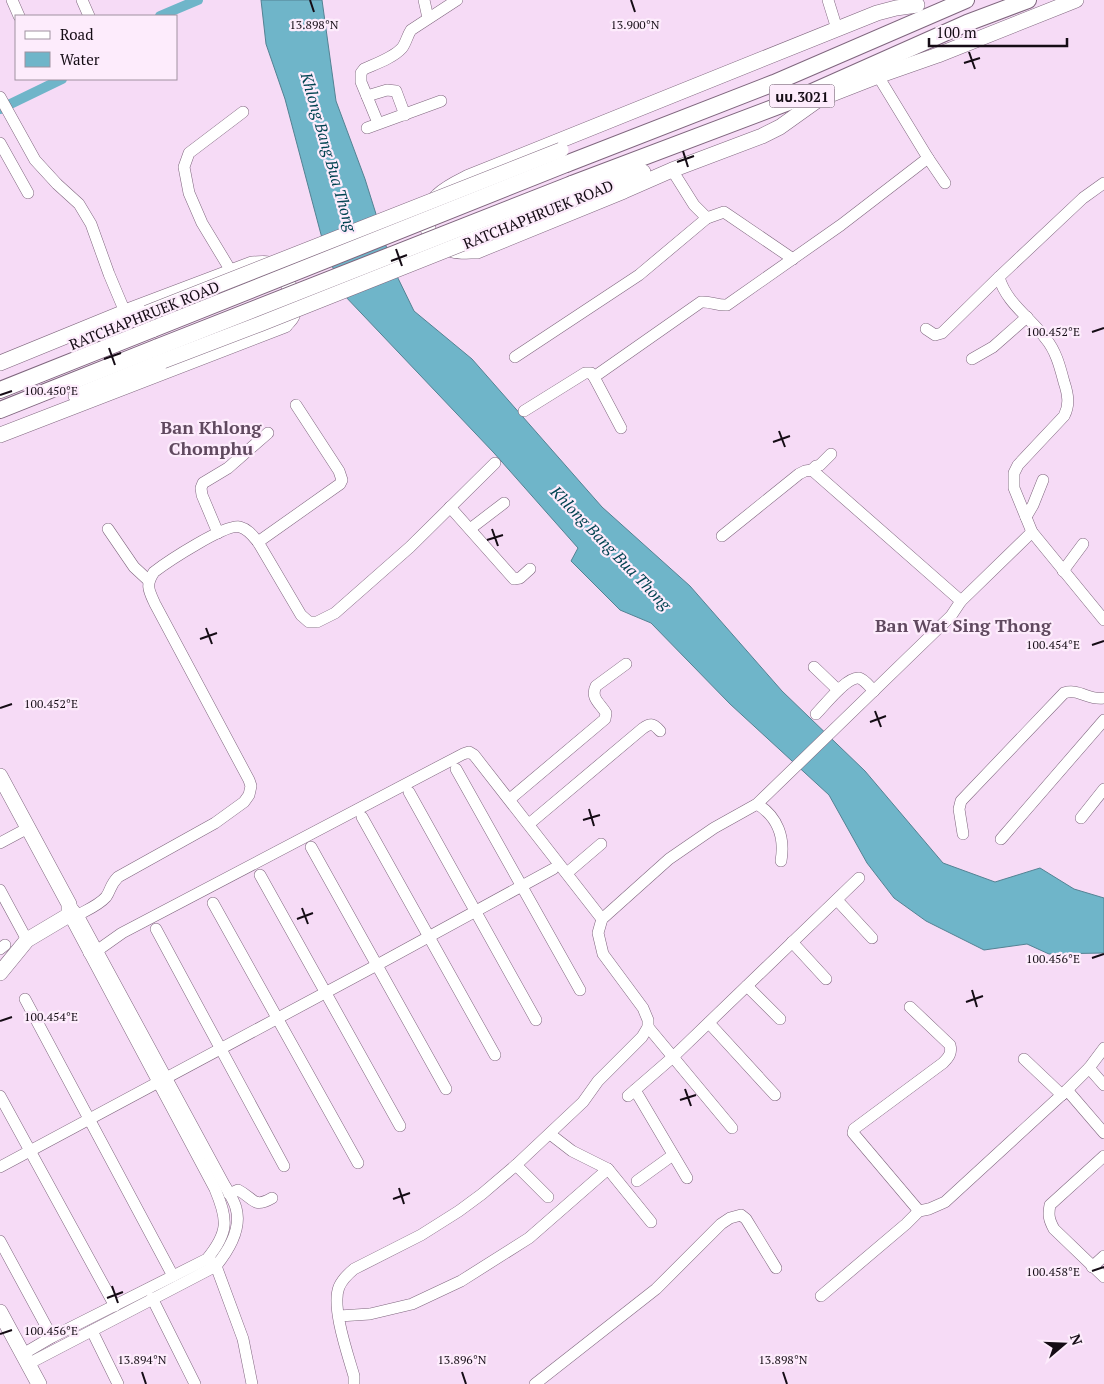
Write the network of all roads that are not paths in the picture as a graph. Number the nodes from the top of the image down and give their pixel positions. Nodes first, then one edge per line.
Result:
1 (12, 0) edge
2 (82, 0) edge
3 (424, 0) edge
4 (457, 0) edge
5 (828, 0) edge
6 (966, 0) edge
7 (1028, 0) edge
8 (1076, 0) edge
9 (923, 2) edge
10 (19, 15) edge
11 (89, 15) edge
12 (428, 18) junction
13 (838, 29) junction
14 (878, 76) junction
15 (367, 96) junction
16 (0, 97) edge
17 (822, 97) junction
18 (441, 102) dead end
19 (243, 112) dead end
20 (405, 114) junction
21 (378, 123) junction
22 (367, 128) dead end
23 (0, 143) edge
24 (564, 157) junction
25 (928, 158) junction
26 (35, 160) junction
27 (672, 170) junction
28 (16, 172) junction
29 (945, 183) dead end
30 (1104, 183) edge
31 (575, 191) junction
32 (28, 193) dead end
33 (707, 218) junction
34 (793, 259) junction
35 (231, 271) junction
36 (999, 277) junction
37 (125, 312) junction
38 (1027, 317) junction
39 (926, 329) dead end
40 (161, 354) junction
41 (514, 357) dead end
42 (972, 359) dead end
43 (0, 363) edge
44 (0, 373) edge
45 (594, 377) junction
46 (0, 390) edge
47 (296, 405) dead end
48 (0, 410) edge
49 (524, 412) dead end
50 (0, 428) edge
51 (621, 428) dead end
52 (268, 433) dead end
53 (0, 435) edge
54 (831, 454) dead end
55 (494, 462) dead end
56 (812, 470) junction
57 (1043, 480) dead end
58 (504, 502) dead end
59 (450, 506) junction
60 (1026, 517) junction
61 (108, 529) dead end
62 (470, 529) junction
63 (1032, 532) junction
64 (218, 533) junction
65 (722, 536) dead end
66 (258, 542) junction
67 (1083, 544) dead end
68 (530, 569) dead end
69 (1063, 570) junction
70 (148, 580) junction
71 (961, 601) junction
72 (1102, 614) edge
73 (626, 664) dead end
74 (814, 666) dead end
75 (838, 690) junction
76 (874, 691) junction
77 (1104, 698) edge
78 (816, 714) dead end
79 (1104, 720) edge
80 (660, 731) dead end
81 (456, 768) dead end
82 (0, 776) edge
83 (1104, 789) edge
84 (409, 792) dead end
85 (510, 799) junction
86 (757, 804) junction
87 (362, 817) dead end
88 (1081, 818) dead end
89 (529, 824) junction
90 (28, 828) junction
91 (963, 834) dead end
92 (1001, 839) dead end
93 (0, 843) edge
94 (601, 844) dead end
95 (311, 846) dead end
96 (781, 862) dead end
97 (553, 869) dead end
98 (567, 873) junction
99 (260, 875) dead end
100 (859, 878) dead end
101 (522, 887) junction
102 (1, 896) edge
103 (837, 900) junction
104 (213, 903) dead end
105 (475, 911) junction
106 (72, 914) junction
107 (602, 919) junction
108 (156, 929) dead end
109 (429, 937) junction
110 (872, 938) dead end
111 (27, 940) junction
112 (792, 942) junction
113 (93, 951) junction
114 (378, 965) junction
115 (0, 973) edge
116 (826, 980) dead end
117 (747, 986) junction
118 (580, 990) dead end
119 (326, 993) junction
120 (25, 1000) dead end
121 (910, 1006) dead end
122 (278, 1018) junction
123 (780, 1019) dead end
124 (536, 1020) dead end
125 (709, 1023) junction
126 (648, 1027) junction
127 (221, 1048) junction
128 (1104, 1048) edge
129 (494, 1054) dead end
130 (673, 1057) junction
131 (1024, 1059) dead end
132 (1089, 1068) junction
133 (163, 1080) junction
134 (1104, 1085) edge
135 (446, 1089) dead end
136 (1065, 1093) junction
137 (775, 1095) dead end
138 (0, 1096) edge
139 (90, 1119) junction
140 (400, 1126) dead end
141 (732, 1128) dead end
142 (1104, 1133) edge
143 (550, 1134) junction
144 (30, 1150) junction
145 (673, 1155) junction
146 (1104, 1156) edge
147 (358, 1163) dead end
148 (516, 1165) junction
149 (0, 1166) edge
150 (284, 1166) dead end
151 (608, 1169) junction
152 (686, 1178) dead end
153 (637, 1181) dead end
154 (229, 1194) junction
155 (548, 1197) dead end
156 (272, 1198) dead end
157 (919, 1210) junction
158 (651, 1222) dead end
159 (0, 1241) edge
160 (1104, 1256) edge
161 (212, 1262) junction
162 (1092, 1267) junction
163 (776, 1268) dead end
164 (173, 1276) junction
165 (1104, 1276) edge
166 (821, 1296) dead end
167 (152, 1298) junction
168 (115, 1306) junction
169 (0, 1312) edge
170 (339, 1316) junction
171 (92, 1331) junction
172 (52, 1337) junction
173 (26, 1359) junction
174 (38, 1384) edge
175 (118, 1384) edge
176 (195, 1384) edge
177 (252, 1384) edge
178 (354, 1384) edge
179 (535, 1384) edge

1 - 10 street
2 - 11 street
3 - 12 street
4 - 12 street
5 - 13 street
6 - 24 main road, RATCHAPHRUEK ROAD / นบ.3021
7 - 31 main road, RATCHAPHRUEK ROAD / นบ.3021
8 - 14 main road, RATCHAPHRUEK ROAD / นบ.3021
9 - 13 main road
9 - 24 main road, RATCHAPHRUEK ROAD / นบ.3021
12 - 15 street
13 - 27 main road
14 - 17 main road, RATCHAPHRUEK ROAD / นบ.3021
14 - 25 street
15 - 20 street
15 - 21 street
16 - 26 street
17 - 27 main road
17 - 31 main road, RATCHAPHRUEK ROAD / นบ.3021
18 - 20 street
19 - 35 street
20 - 21 street
21 - 22 street
23 - 28 street
24 - 44 main road, RATCHAPHRUEK ROAD / นบ.3021, bridge
24 - 46 main road, RATCHAPHRUEK ROAD / นบ.3021, bridge
25 - 29 street
25 - 34 street
26 - 28 street
26 - 37 street
27 - 33 street
28 - 32 street
30 - 36 street
31 - 40 main road, RATCHAPHRUEK ROAD / นบ.3021, bridge
33 - 34 street
33 - 41 street
34 - 45 street
35 - 37 main road
35 - 53 main road
36 - 38 street
36 - 39 street
37 - 43 main road
38 - 42 street
38 - 60 street
40 - 48 main road, RATCHAPHRUEK ROAD / นบ.3021
40 - 50 main road, RATCHAPHRUEK ROAD / นบ.3021
45 - 49 street
45 - 51 street
47 - 66 street
52 - 64 street
54 - 56 street
55 - 59 street
56 - 65 street
56 - 71 street
57 - 60 street
58 - 62 street
59 - 62 street
59 - 66 street
60 - 63 street
61 - 70 street
62 - 68 street
63 - 69 street
63 - 71 street
64 - 66 street
64 - 70 street
67 - 69 street
69 - 72 street
70 - 106 street
71 - 76 street
73 - 85 street
74 - 75 street
75 - 76 street
75 - 78 street
76 - 86 street
77 - 91 street
79 - 92 street
80 - 89 street
81 - 101 street
82 - 90 main road
83 - 88 street
84 - 105 street
85 - 89 street
85 - 113 street
86 - 96 street
86 - 107 street
87 - 109 street
89 - 98 street
90 - 93 street
90 - 106 main road
94 - 98 street
95 - 114 street
97 - 101 street
98 - 107 street
99 - 119 street
100 - 103 street
101 - 105 street
101 - 118 street
102 - 111 street
103 - 110 street
103 - 112 street
104 - 122 street
105 - 109 street
105 - 124 street
106 - 111 main road
106 - 113 street
107 - 126 street
108 - 127 street
109 - 114 street
109 - 129 street
111 - 115 main road
112 - 116 street
112 - 117 street
113 - 133 street
114 - 119 street
114 - 135 street
117 - 123 street
117 - 125 street
119 - 122 street
119 - 140 street
120 - 139 street
121 - 157 street
122 - 127 street
122 - 147 street
125 - 130 street
125 - 137 street
126 - 130 street
126 - 143 street
127 - 133 street
127 - 150 street
128 - 132 street
130 - 141 street
130 - 145 street
131 - 136 street
132 - 134 street
132 - 136 street
133 - 139 street
133 - 154 street
133 - 161 street
136 - 142 street
136 - 157 street
138 - 144 street
139 - 144 street
139 - 164 street
143 - 148 street
143 - 151 street
144 - 149 street
144 - 168 street
145 - 152 street
145 - 153 street
146 - 162 street
148 - 155 street
148 - 170 street
151 - 158 street
151 - 170 street
154 - 156 street
154 - 161 street
157 - 166 street
159 - 172 street
160 - 162 street
161 - 164 street
161 - 167 street
161 - 177 street
162 - 165 street
163 - 179 street
164 - 168 street
167 - 171 street
167 - 176 street
168 - 172 street
169 - 173 main road
170 - 178 street
171 - 173 street
171 - 175 street
172 - 173 street
173 - 174 main road

